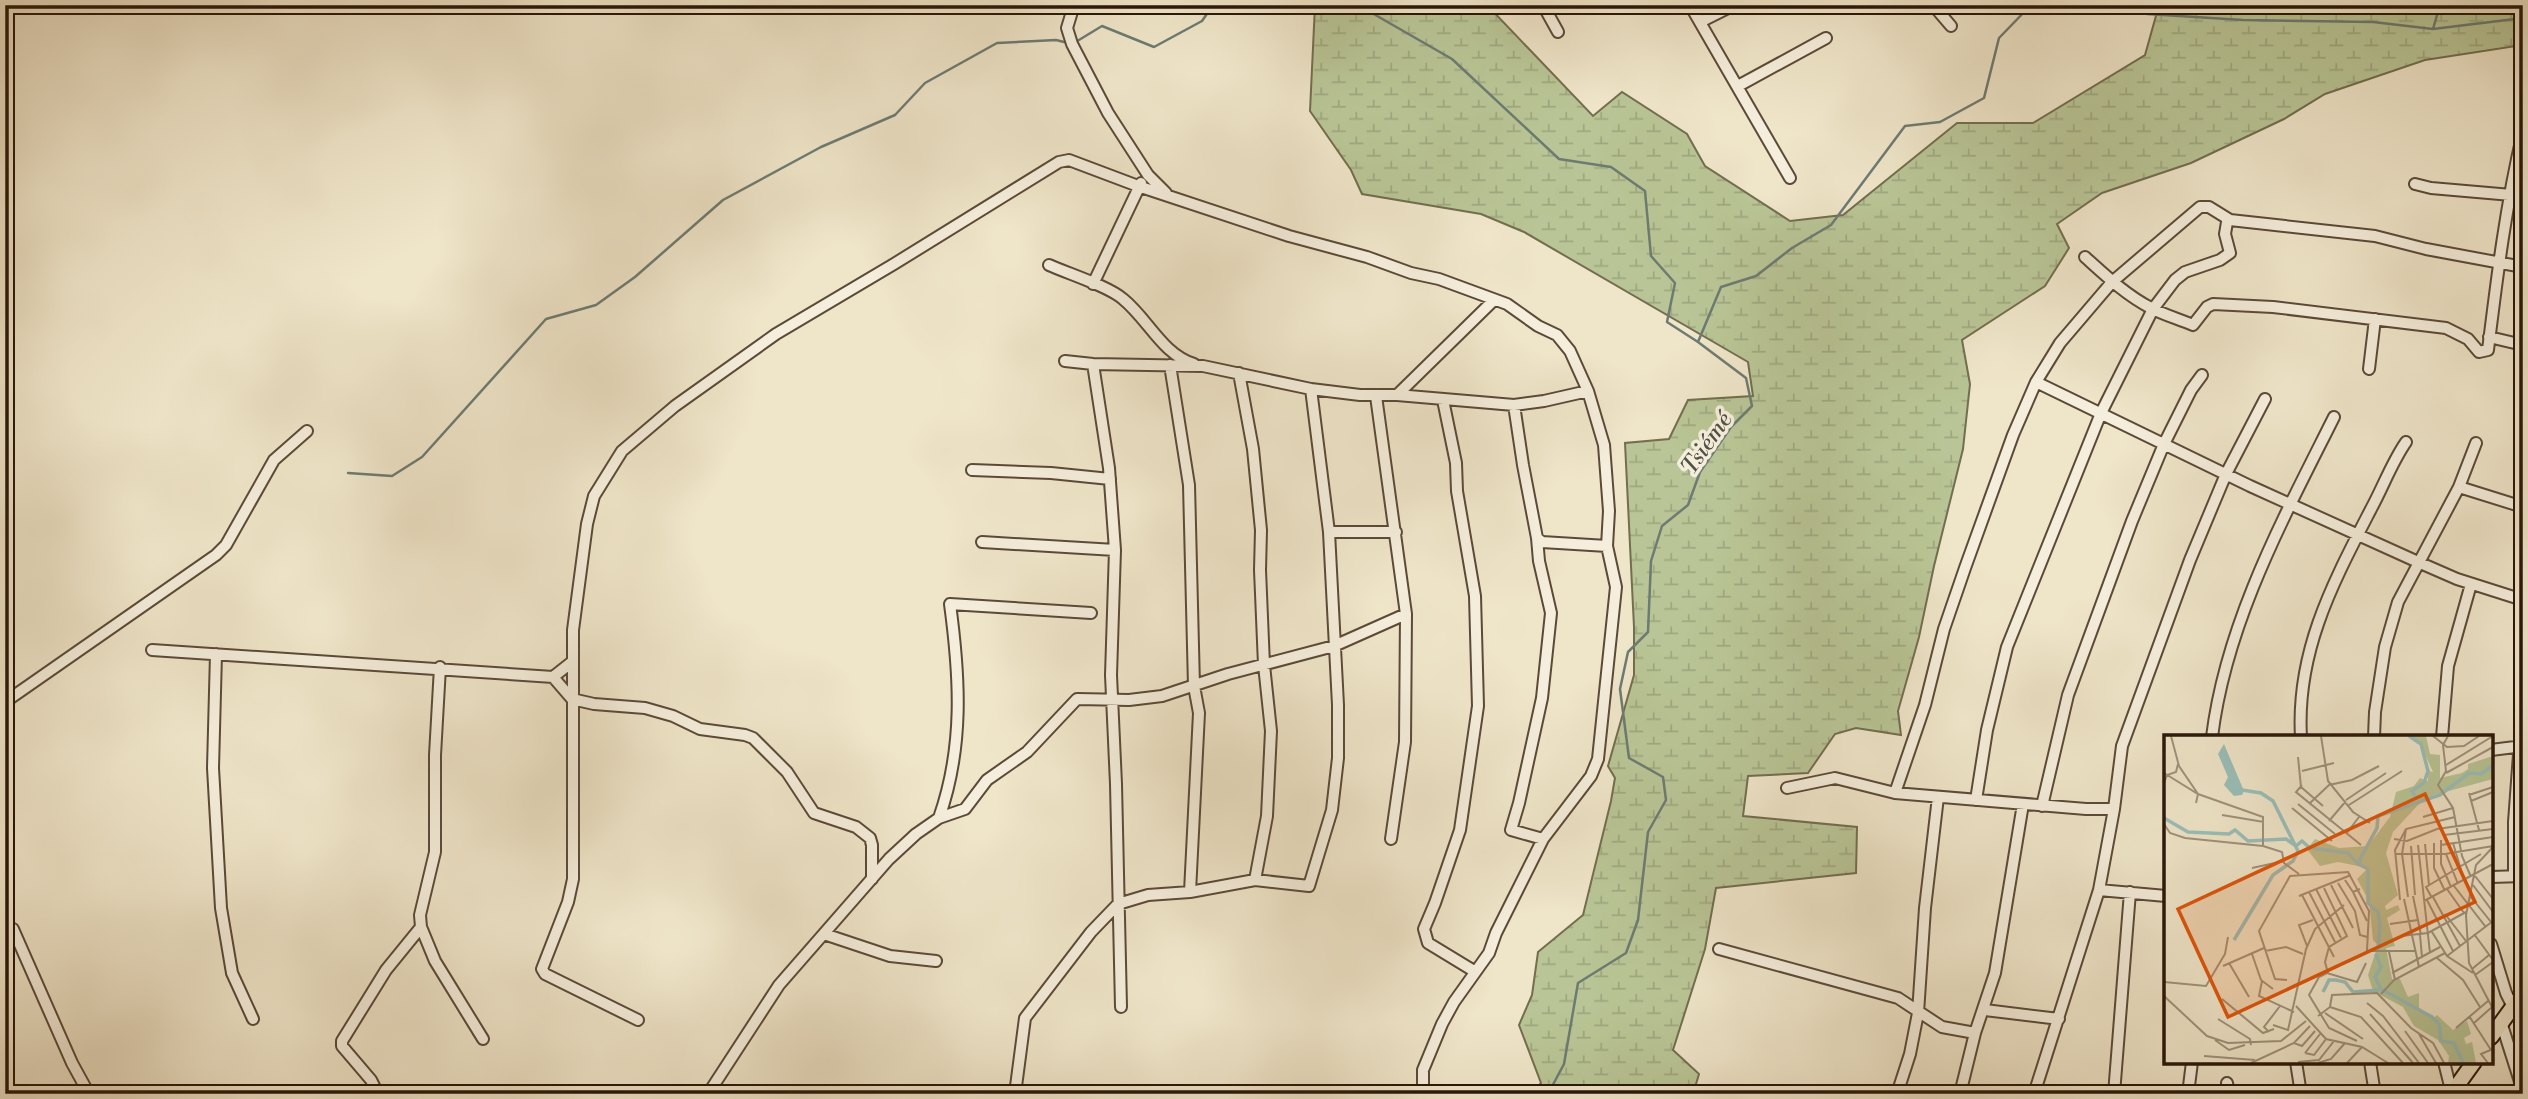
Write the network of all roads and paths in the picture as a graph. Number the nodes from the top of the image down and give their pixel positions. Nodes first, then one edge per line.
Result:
1 (1074, 5) edge
2 (1543, 5) edge
3 (1690, 5) edge
4 (1734, 5) edge
5 (1933, 5) edge
6 (1700, 22) junction
7 (1951, 26) dead end
8 (1558, 32) dead end
9 (1826, 38) dead end
10 (1738, 86) junction
11 (2523, 132) edge
12 (1148, 175) junction
13 (1790, 178) dead end
14 (2415, 184) dead end
15 (1138, 187) junction
16 (1168, 195) junction
17 (2508, 195) junction
18 (2523, 196) edge
19 (2230, 220) junction
20 (2085, 257) dead end
21 (2501, 262) junction
22 (1049, 265) dead end
23 (2523, 267) edge
24 (2112, 282) junction
25 (1093, 284) junction
26 (1494, 300) junction
27 (2153, 309) junction
28 (2375, 320) junction
29 (2489, 337) junction
30 (2523, 345) edge
31 (1065, 361) dead end
32 (1093, 364) junction
33 (1170, 365) junction
34 (1203, 366) junction
35 (2369, 369) dead end
36 (1239, 373) junction
37 (2202, 375) dead end
38 (2036, 382) junction
39 (1311, 389) junction
40 (1588, 391) junction
41 (1396, 395) junction
42 (1376, 396) junction
43 (2264, 399) dead end
44 (1443, 400) junction
45 (1514, 405) junction
46 (2101, 414) junction
47 (2334, 417) dead end
48 (307, 431) dead end
49 (2406, 442) dead end
50 (2476, 443) dead end
51 (2164, 444) junction
52 (972, 470) dead end
53 (2226, 474) junction
54 (1110, 479) junction
55 (2459, 487) junction
56 (2290, 504) junction
57 (2523, 507) edge
58 (1329, 532) junction
59 (1396, 532) junction
60 (2358, 535) junction
61 (1537, 538) junction
62 (982, 542) dead end
63 (1606, 546) junction
64 (1115, 550) junction
65 (2418, 562) junction
66 (2472, 584) junction
67 (2523, 600) edge
68 (1091, 613) dead end
69 (1406, 614) junction
70 (1334, 646) junction
71 (152, 650) dead end
72 (216, 654) junction
73 (572, 662) junction
74 (1264, 665) junction
75 (440, 667) junction
76 (553, 677) junction
77 (1194, 685) junction
78 (572, 699) junction
79 (1112, 699) junction
80 (2523, 700) edge
81 (5, 702) edge
82 (2212, 735) edge
83 (2301, 735) edge
84 (2374, 735) edge
85 (2442, 735) edge
86 (2520, 746) edge
87 (2493, 750) edge
88 (1787, 788) dead end
89 (1895, 793) junction
90 (1938, 797) junction
91 (1976, 800) junction
92 (2022, 804) junction
93 (2042, 806) junction
94 (2114, 809) junction
95 (939, 818) junction
96 (1391, 839) dead end
97 (1543, 839) junction
98 (2518, 876) edge
99 (2493, 877) edge
100 (872, 879) junction
101 (1255, 880) junction
102 (2099, 890) junction
103 (1190, 892) junction
104 (2130, 892) junction
105 (2164, 895) edge
106 (1118, 904) junction
107 (421, 927) junction
108 (13, 929) dead end
109 (824, 934) junction
110 (1719, 949) dead end
111 (2493, 951) edge
112 (936, 961) dead end
113 (1475, 971) junction
114 (2523, 993) edge
115 (1121, 1007) dead end
116 (2513, 1007) junction
117 (1984, 1010) junction
118 (1918, 1013) junction
119 (2059, 1018) junction
120 (253, 1019) dead end
121 (638, 1020) dead end
122 (2501, 1022) junction
123 (1975, 1033) junction
124 (2493, 1034) edge
125 (483, 1039) dead end
126 (2192, 1064) edge
127 (2296, 1064) edge
128 (2370, 1064) edge
129 (2444, 1064) edge
130 (2473, 1064) edge
131 (2523, 1091) edge
132 (2451, 1093) edge
133 (89, 1094) edge
134 (378, 1094) edge
135 (708, 1094) edge
136 (1015, 1094) edge
137 (1427, 1094) edge
138 (1897, 1094) edge
139 (1960, 1094) edge
140 (2034, 1094) edge
141 (2113, 1094) edge
142 (2188, 1094) edge
143 (2301, 1094) edge
144 (2375, 1094) edge

1 - 12 street
2 - 8 street
3 - 6 street
4 - 6 street
5 - 7 street
6 - 10 street
9 - 10 street
10 - 13 street
11 - 17 street
12 - 15 street
12 - 16 street
14 - 17 street
15 - 16 street
15 - 25 street
15 - 73 street
16 - 26 street
17 - 18 street
17 - 21 street
19 - 21 street
19 - 24 street
19 - 27 street
20 - 24 street
21 - 23 street
21 - 29 street
22 - 25 street
24 - 27 street
24 - 38 street
25 - 34 street
26 - 40 street
26 - 41 street
27 - 28 street
27 - 46 street
28 - 29 street
28 - 35 street
29 - 30 street
31 - 32 street
32 - 33 street
32 - 54 street
33 - 34 street
33 - 77 street
34 - 36 street
36 - 39 street
36 - 74 street
37 - 51 street
38 - 46 street
38 - 89 street
39 - 42 street
39 - 58 street
40 - 45 street
40 - 63 street
41 - 42 street
41 - 44 street
42 - 59 street
43 - 53 street
44 - 45 street
44 - 113 street
45 - 61 street
46 - 51 street
46 - 91 street
47 - 56 street
48 - 81 street
49 - 60 street
50 - 55 street
51 - 53 street
51 - 93 street
52 - 54 street
53 - 56 street
53 - 94 street
54 - 64 street
55 - 57 street
55 - 65 street
56 - 60 street
56 - 82 street
58 - 59 street
58 - 70 street
59 - 69 street
60 - 65 street
60 - 83 street
61 - 63 street
61 - 97 street
62 - 64 street
63 - 97 street
64 - 79 street
65 - 66 street
65 - 84 street
66 - 67 street
66 - 85 street
68 - 95 street
69 - 70 street
69 - 96 street
70 - 74 street
70 - 101 street
71 - 72 street
72 - 75 street
72 - 120 street
73 - 76 street
73 - 78 street
74 - 77 street
74 - 101 street
75 - 76 street
75 - 107 street
76 - 78 street
77 - 79 street
77 - 103 street
78 - 100 street
78 - 121 street
79 - 95 street
79 - 106 street
80 - 86 street
86 - 87 street
86 - 98 street
88 - 89 street
89 - 90 street
90 - 91 street
90 - 118 street
91 - 92 street
92 - 93 street
92 - 117 street
93 - 94 street
94 - 102 street
95 - 100 street
97 - 113 street
98 - 99 street
100 - 109 street
101 - 103 street
102 - 104 street
102 - 119 street
103 - 106 street
104 - 105 street
104 - 141 street
106 - 115 street
106 - 136 street
107 - 125 street
107 - 134 street
108 - 133 street
109 - 112 street
109 - 135 street
110 - 118 street
111 - 116 street
113 - 137 street
114 - 116 main road
116 - 122 main road
117 - 119 street
117 - 123 street
118 - 123 street
118 - 138 street
119 - 140 street
122 - 124 main road
122 - 131 street
123 - 139 street
126 - 142 street
127 - 143 street
128 - 144 street
129 - 132 street
130 - 132 main road

